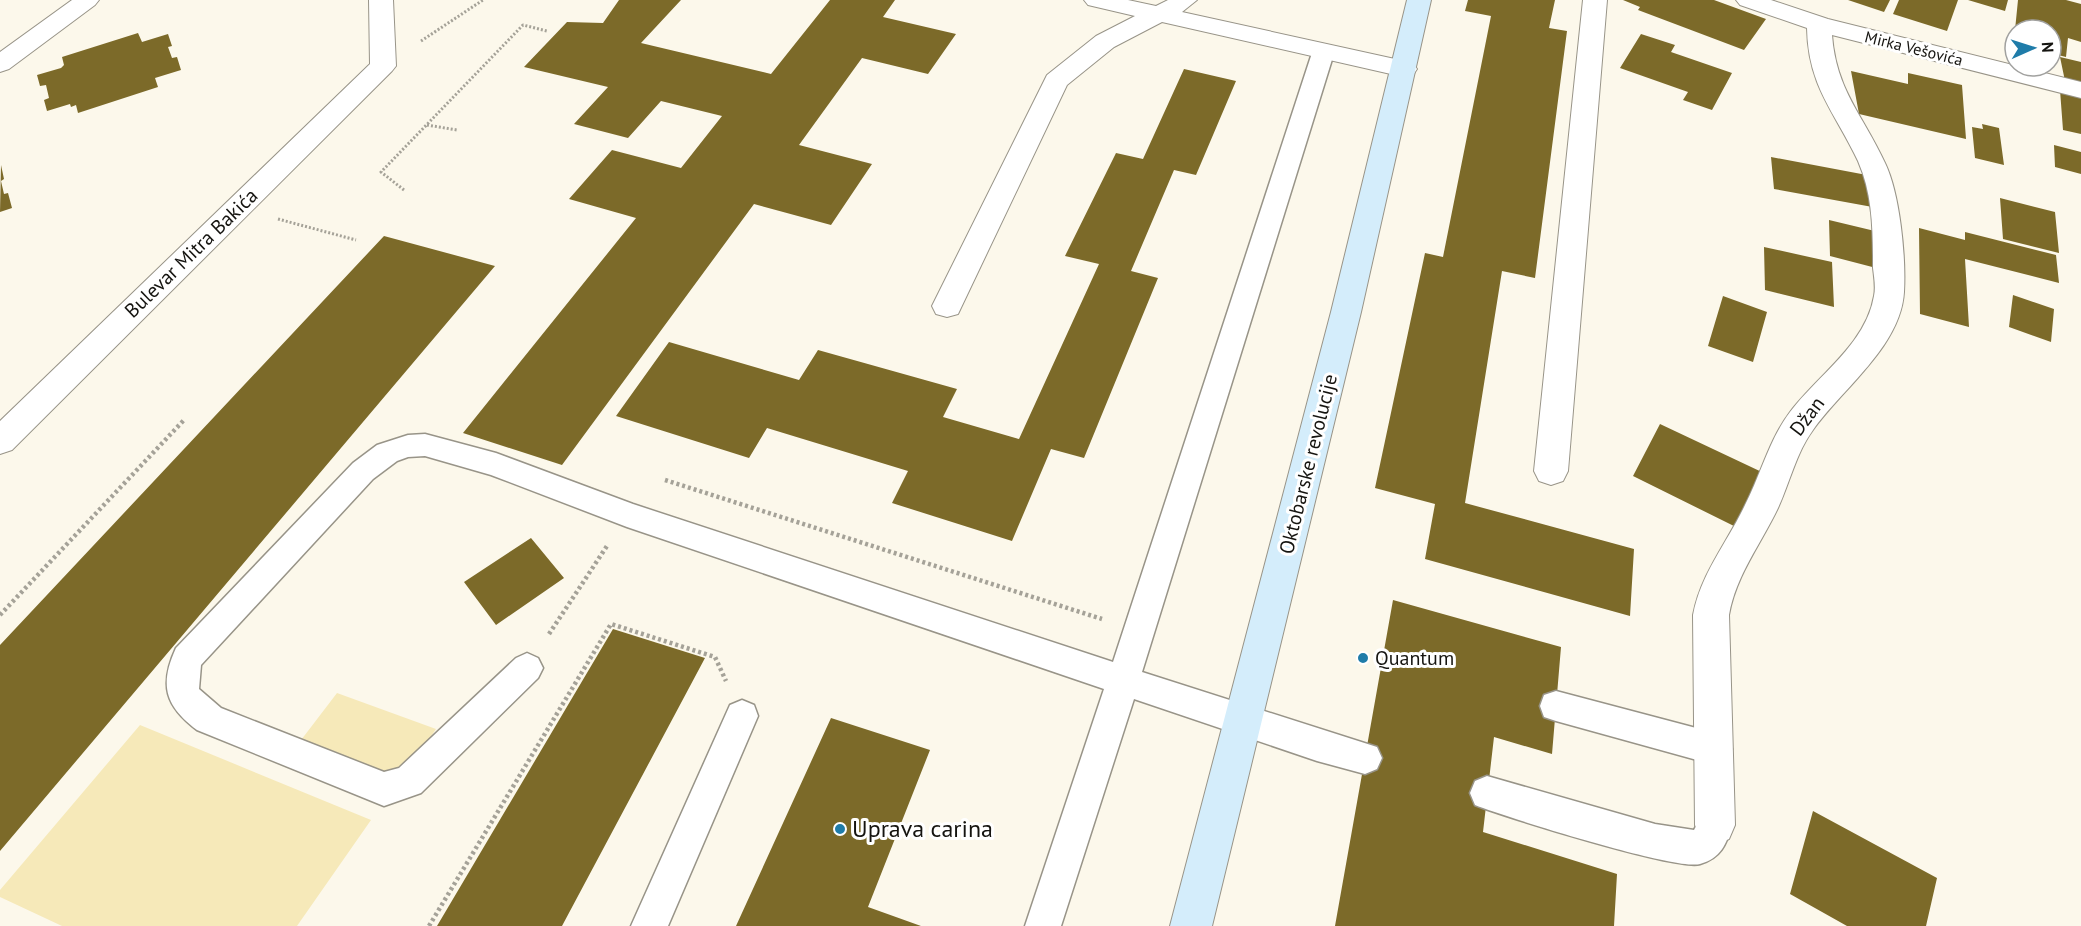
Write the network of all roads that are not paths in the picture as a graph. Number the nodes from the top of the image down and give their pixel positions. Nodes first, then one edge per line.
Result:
1 (87, 0) edge
2 (381, 0) edge
3 (1096, 0) edge
4 (1185, 0) edge
5 (1419, 0) edge
6 (1595, 0) edge
7 (1748, 0) edge
8 (1161, 15) junction
9 (1819, 24) junction
10 (1323, 53) junction
11 (0, 64) edge
12 (1404, 69) junction
13 (2081, 90) edge
14 (947, 306) dead end
15 (6, 428) edge
16 (1551, 471) dead end
17 (527, 668) road end
18 (1124, 679) junction
19 (1556, 706) dead end
20 (742, 716) road end
21 (1244, 721) junction
22 (1715, 749) junction
23 (1365, 758) dead end
24 (1488, 793) dead end
25 (1715, 825) joint
26 (650, 926) edge
27 (1042, 926) edge
28 (1191, 926) edge

1 - 11 street
2 - 15 street, Bulevar Mitra Bakića
3 - 8 street
4 - 8 street
5 - 12 street, Oktobarske revolucije
6 - 16 street
7 - 9 street, Mirka Vešovića
8 - 10 street
8 - 14 street
9 - 13 street, Mirka Vešovića
9 - 22 street, Džan
10 - 12 street
10 - 18 lane
12 - 21 street, Oktobarske revolucije
17 - 18 lane
18 - 21 lane
18 - 27 lane
19 - 22 lane
20 - 26 lane
21 - 23 lane
21 - 28 street, Oktobarske revolucije
22 - 25 street, Džan
24 - 25 lane

